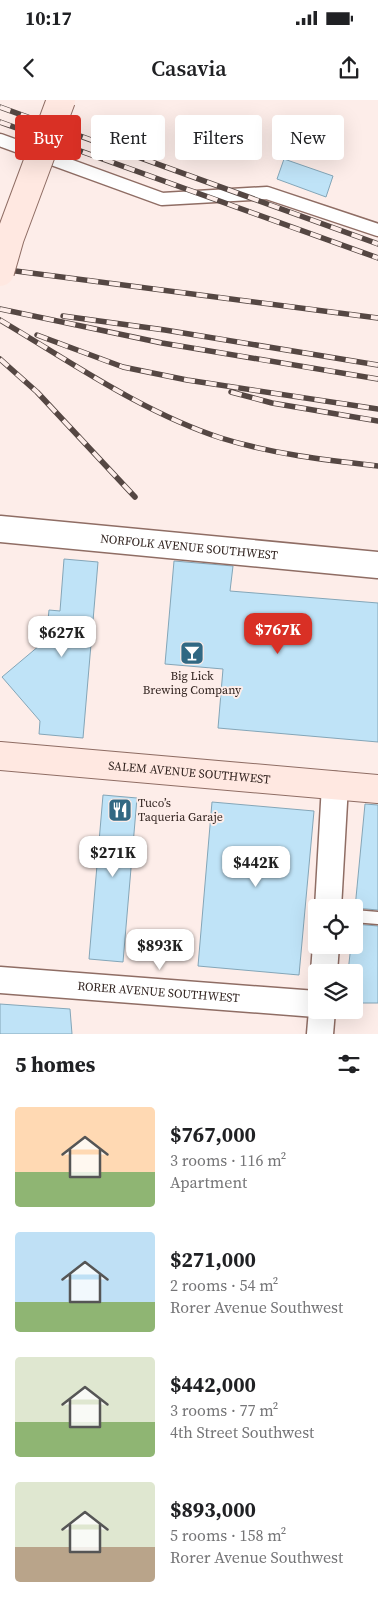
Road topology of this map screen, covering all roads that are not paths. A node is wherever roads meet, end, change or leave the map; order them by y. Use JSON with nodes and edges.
{"nodes":[{"id":1,"x":61,"y":100,"type":"edge"},
{"id":2,"x":0,"y":140,"type":"edge"},
{"id":3,"x":378,"y":230,"type":"edge"},
{"id":4,"x":0,"y":272,"type":"edge"},
{"id":5,"x":0,"y":529,"type":"edge"},
{"id":6,"x":378,"y":564,"type":"edge"},
{"id":7,"x":0,"y":756,"type":"edge"},
{"id":8,"x":335,"y":785,"type":"junction"},
{"id":9,"x":378,"y":789,"type":"edge"},
{"id":10,"x":329,"y":899,"type":"edge"},
{"id":11,"x":363,"y":917,"type":"edge"},
{"id":12,"x":378,"y":918,"type":"edge"},
{"id":13,"x":0,"y":980,"type":"edge"},
{"id":14,"x":308,"y":1003,"type":"edge"},
{"id":15,"x":321,"y":1019,"type":"edge"},
{"id":16,"x":320,"y":1034,"type":"edge"}],
"edges":[{"from":1,"to":4,"type":"street","bridge":true},
{"from":2,"to":3,"type":"lane"},
{"from":5,"to":6,"type":"street","name":"NORFOLK AVENUE SOUTHWEST"},
{"from":7,"to":8,"type":"street","name":"SALEM AVENUE SOUTHWEST"},
{"from":8,"to":9,"type":"street","name":"SALEM AVENUE SOUTHWEST"},
{"from":8,"to":10,"type":"street"},
{"from":11,"to":12,"type":"lane"},
{"from":13,"to":14,"type":"street","name":"RORER AVENUE SOUTHWEST"},
{"from":15,"to":16,"type":"street"}]}
